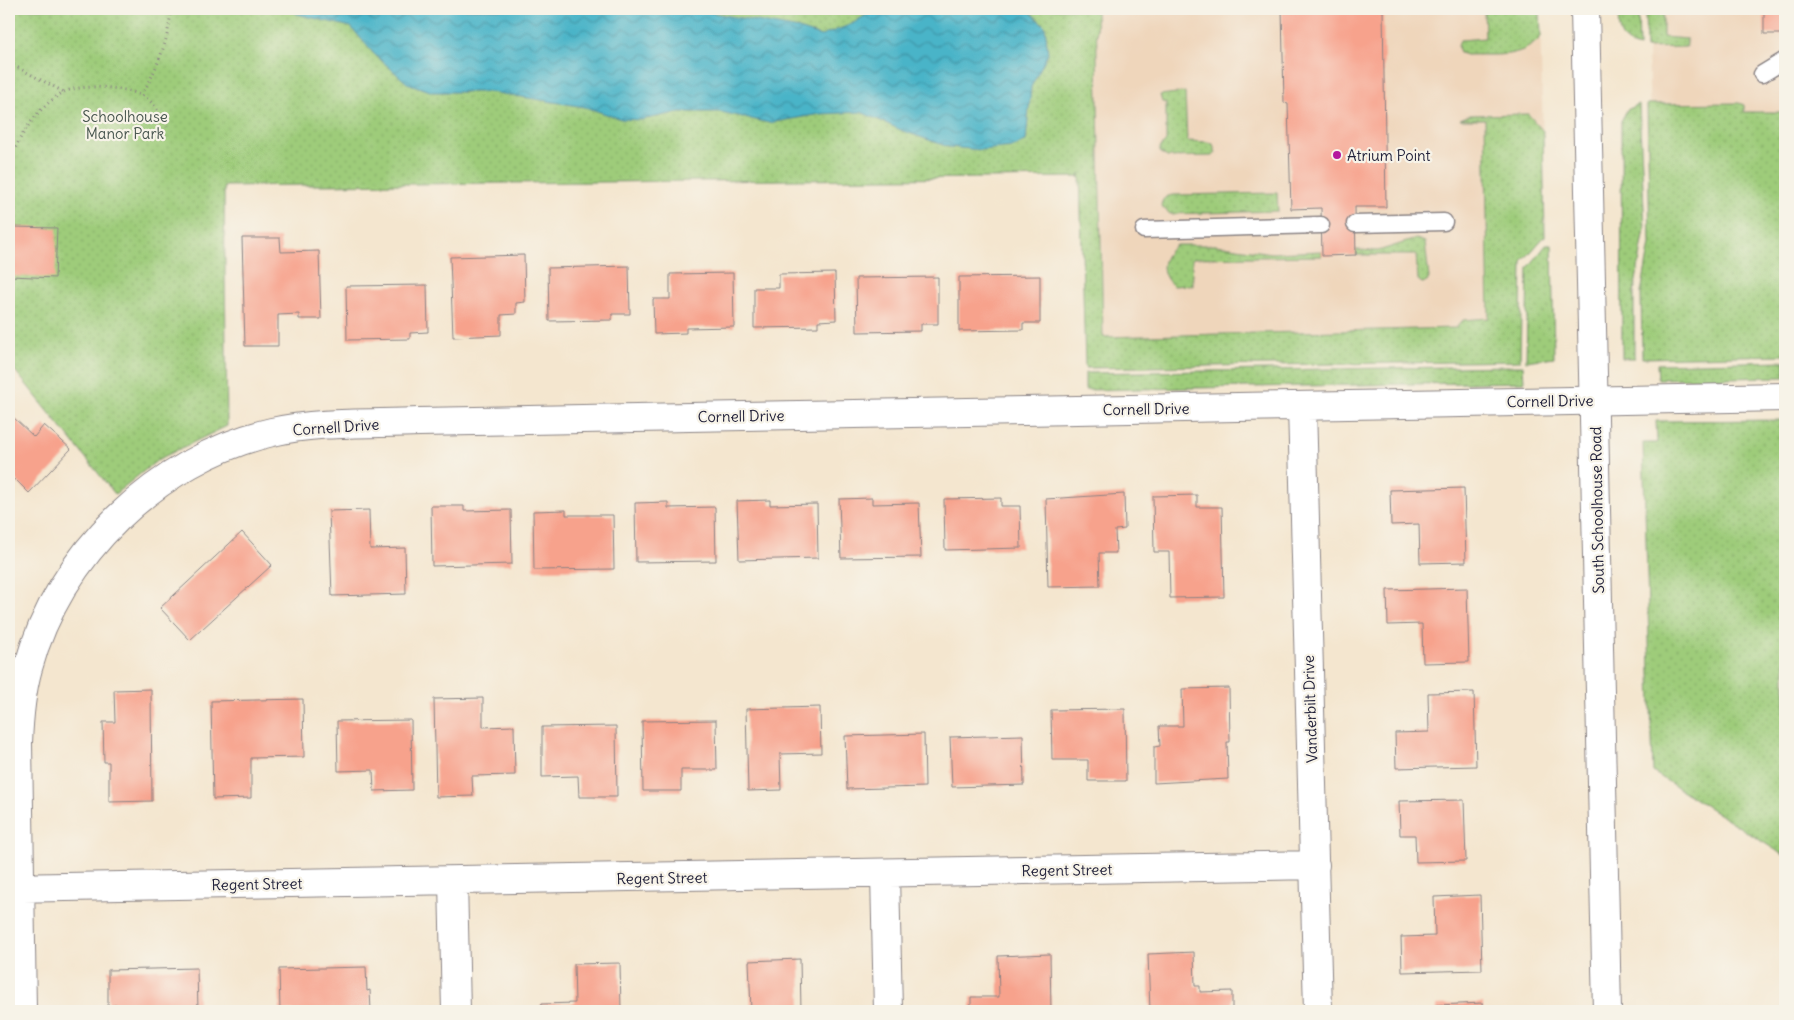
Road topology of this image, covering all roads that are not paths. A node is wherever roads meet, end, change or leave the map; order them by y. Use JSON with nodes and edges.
{"nodes":[{"id":1,"x":1585,"y":9,"type":"edge"},
{"id":2,"x":1785,"y":60,"type":"edge"},
{"id":3,"x":1762,"y":74,"type":"dead end"},
{"id":4,"x":1444,"y":222,"type":"dead end"},
{"id":5,"x":1355,"y":224,"type":"dead end"},
{"id":6,"x":1321,"y":225,"type":"dead end"},
{"id":7,"x":1144,"y":230,"type":"dead end"},
{"id":8,"x":1785,"y":397,"type":"edge"},
{"id":9,"x":1594,"y":400,"type":"junction"},
{"id":10,"x":1302,"y":406,"type":"junction"},
{"id":11,"x":1315,"y":866,"type":"junction"},
{"id":12,"x":885,"y":874,"type":"junction"},
{"id":13,"x":453,"y":881,"type":"junction"},
{"id":14,"x":14,"y":888,"type":"edge"},
{"id":15,"x":22,"y":1011,"type":"edge"},
{"id":16,"x":456,"y":1011,"type":"edge"},
{"id":17,"x":888,"y":1011,"type":"edge"},
{"id":18,"x":1318,"y":1011,"type":"edge"},
{"id":19,"x":1607,"y":1011,"type":"edge"}],
"edges":[{"from":1,"to":9,"type":"street","name":"South Schoolhouse Road"},
{"from":2,"to":3,"type":"lane"},
{"from":4,"to":5,"type":"lane"},
{"from":6,"to":7,"type":"lane"},
{"from":8,"to":9,"type":"street","name":"Cornell Drive"},
{"from":9,"to":10,"type":"street","name":"Cornell Drive"},
{"from":9,"to":19,"type":"street","name":"South Schoolhouse Road"},
{"from":10,"to":11,"type":"street","name":"Vanderbilt Drive"},
{"from":10,"to":14,"type":"street","name":"Cornell Drive"},
{"from":11,"to":12,"type":"street","name":"Regent Street"},
{"from":11,"to":18,"type":"street","name":"Vanderbilt Drive"},
{"from":12,"to":13,"type":"street","name":"Regent Street"},
{"from":12,"to":17,"type":"street"},
{"from":13,"to":14,"type":"street","name":"Regent Street"},
{"from":13,"to":16,"type":"street"},
{"from":14,"to":15,"type":"street","name":"Cornell Drive"}]}
